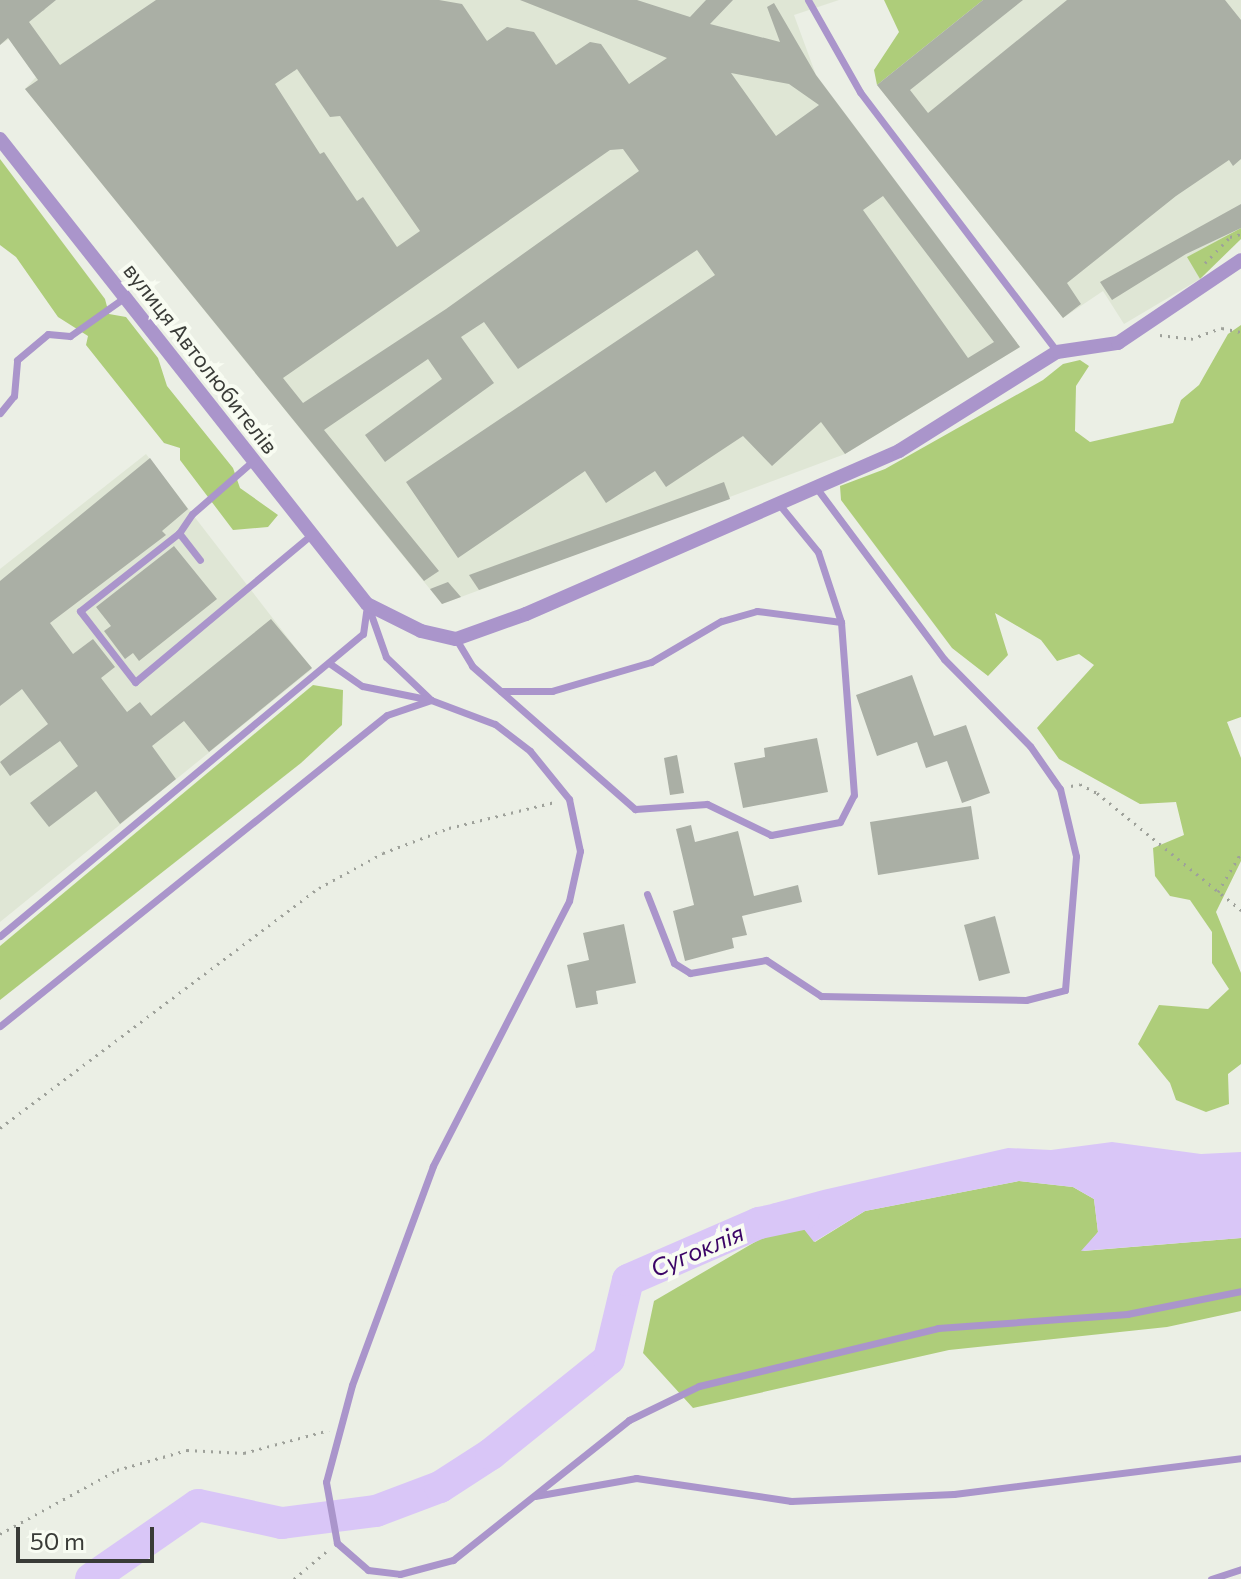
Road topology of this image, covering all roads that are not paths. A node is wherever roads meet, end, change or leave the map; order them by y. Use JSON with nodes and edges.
{"nodes":[{"id":1,"x":808,"y":0,"type":"edge"},
{"id":2,"x":0,"y":139,"type":"edge"},
{"id":3,"x":1241,"y":260,"type":"edge"},
{"id":4,"x":125,"y":297,"type":"junction"},
{"id":5,"x":1057,"y":352,"type":"junction"},
{"id":6,"x":0,"y":413,"type":"edge"},
{"id":7,"x":254,"y":460,"type":"junction"},
{"id":8,"x":813,"y":485,"type":"junction"},
{"id":9,"x":777,"y":501,"type":"junction"},
{"id":10,"x":179,"y":533,"type":"junction"},
{"id":11,"x":312,"y":534,"type":"junction"},
{"id":12,"x":200,"y":560,"type":"dead end"},
{"id":13,"x":367,"y":604,"type":"junction"},
{"id":14,"x":841,"y":622,"type":"junction"},
{"id":15,"x":456,"y":639,"type":"junction"},
{"id":16,"x":329,"y":663,"type":"junction"},
{"id":17,"x":501,"y":691,"type":"junction"},
{"id":18,"x":431,"y":700,"type":"junction"},
{"id":19,"x":647,"y":894,"type":"dead end"},
{"id":20,"x":0,"y":936,"type":"edge"},
{"id":21,"x":0,"y":1026,"type":"edge"},
{"id":22,"x":1241,"y":1291,"type":"edge"},
{"id":23,"x":1241,"y":1458,"type":"edge"},
{"id":24,"x":533,"y":1497,"type":"junction"},
{"id":25,"x":1241,"y":1569,"type":"edge"},
{"id":26,"x":368,"y":1570,"type":"junction"},
{"id":27,"x":376,"y":1579,"type":"edge"},
{"id":28,"x":1211,"y":1579,"type":"edge"}],
"edges":[{"from":1,"to":5,"type":"lane"},
{"from":2,"to":4,"type":"street","name":"вулиця Автолюбителів"},
{"from":3,"to":5,"type":"street"},
{"from":4,"to":6,"type":"lane"},
{"from":4,"to":7,"type":"street","name":"вулиця Автолюбителів"},
{"from":5,"to":8,"type":"street"},
{"from":7,"to":10,"type":"lane"},
{"from":7,"to":11,"type":"street","name":"вулиця Автолюбителів"},
{"from":8,"to":9,"type":"street"},
{"from":8,"to":19,"type":"lane"},
{"from":9,"to":14,"type":"lane"},
{"from":9,"to":15,"type":"street"},
{"from":10,"to":11,"type":"lane"},
{"from":10,"to":12,"type":"lane"},
{"from":11,"to":13,"type":"street","name":"вулиця Автолюбителів"},
{"from":13,"to":15,"type":"street"},
{"from":13,"to":16,"type":"lane"},
{"from":13,"to":18,"type":"lane"},
{"from":14,"to":17,"type":"lane"},
{"from":14,"to":17,"type":"lane"},
{"from":15,"to":17,"type":"lane"},
{"from":16,"to":18,"type":"lane"},
{"from":16,"to":20,"type":"lane"},
{"from":18,"to":21,"type":"lane"},
{"from":18,"to":26,"type":"lane"},
{"from":22,"to":24,"type":"lane"},
{"from":23,"to":24,"type":"lane"},
{"from":24,"to":26,"type":"lane"},
{"from":25,"to":28,"type":"lane"},
{"from":26,"to":27,"type":"lane"}]}
